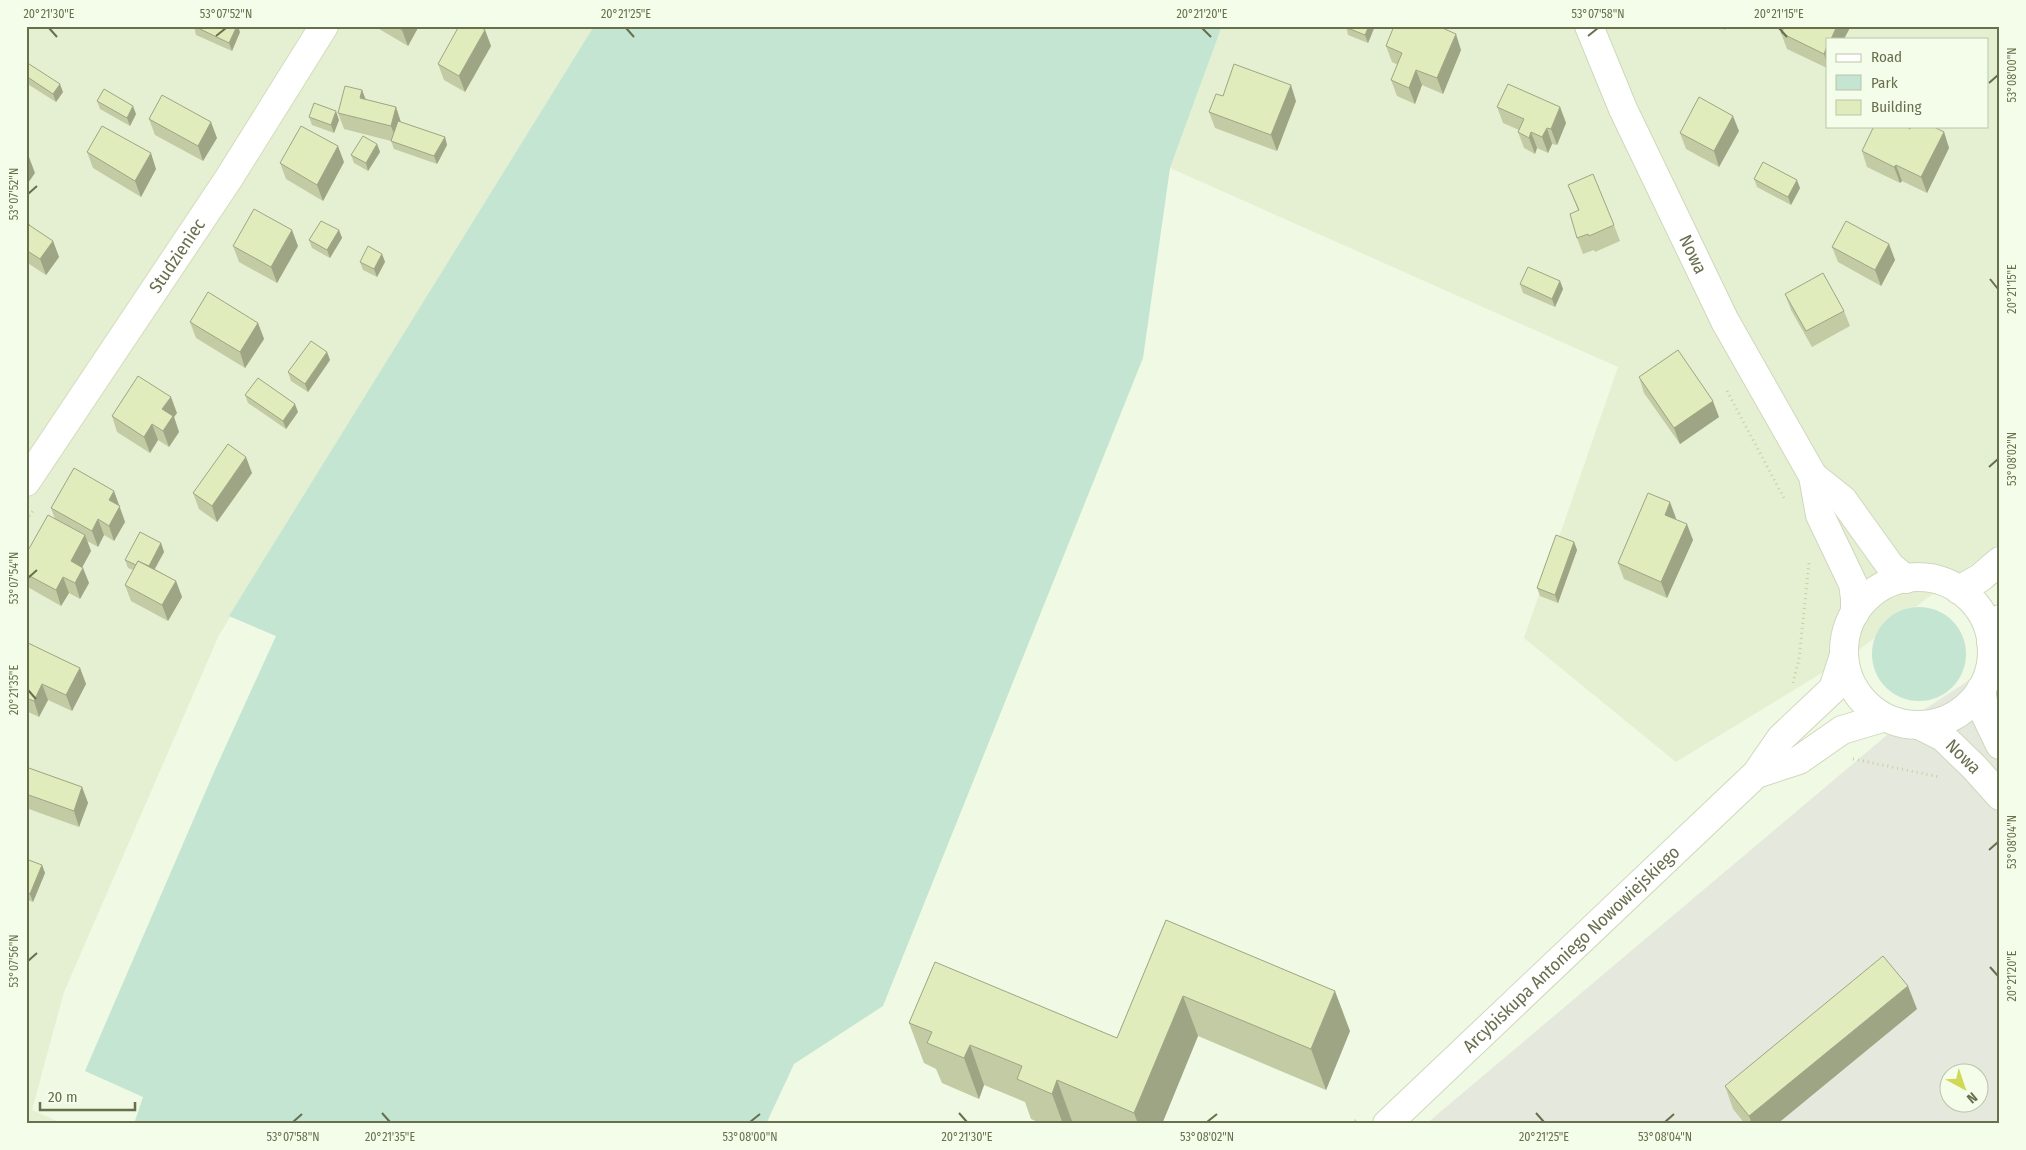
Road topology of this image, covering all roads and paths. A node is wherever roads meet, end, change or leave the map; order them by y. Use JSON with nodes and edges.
{"nodes":[{"id":1,"x":324,"y":26,"type":"edge"},
{"id":2,"x":1589,"y":26,"type":"edge"},
{"id":3,"x":1726,"y":388,"type":"dead end"},
{"id":4,"x":1813,"y":476,"type":"junction"},
{"id":5,"x":26,"y":482,"type":"edge"},
{"id":6,"x":1787,"y":505,"type":"dead end"},
{"id":7,"x":1809,"y":560,"type":"dead end"},
{"id":8,"x":2000,"y":561,"type":"edge"},
{"id":9,"x":1906,"y":579,"type":"junction"},
{"id":10,"x":1958,"y":590,"type":"junction"},
{"id":11,"x":1855,"y":613,"type":"junction"},
{"id":12,"x":1995,"y":630,"type":"edge"},
{"id":13,"x":1844,"y":655,"type":"junction"},
{"id":14,"x":1791,"y":687,"type":"dead end"},
{"id":15,"x":1981,"y":689,"type":"junction"},
{"id":16,"x":1882,"y":718,"type":"junction"},
{"id":17,"x":1919,"y":725,"type":"junction"},
{"id":18,"x":2000,"y":745,"type":"edge"},
{"id":19,"x":1850,"y":758,"type":"dead end"},
{"id":20,"x":1756,"y":774,"type":"junction"},
{"id":21,"x":1949,"y":779,"type":"dead end"},
{"id":22,"x":2000,"y":796,"type":"edge"},
{"id":23,"x":1375,"y":1120,"type":"edge"},
{"id":24,"x":1352,"y":1124,"type":"edge"}],
"edges":[{"from":1,"to":5,"type":"street","name":"Studzieniec"},
{"from":2,"to":4,"type":"street","name":"Nowa"},
{"from":3,"to":6,"type":"path"},
{"from":4,"to":9,"type":"street","name":"Nowa"},
{"from":4,"to":11,"type":"street","name":"Nowa"},
{"from":7,"to":14,"type":"path"},
{"from":8,"to":10,"type":"street"},
{"from":9,"to":10,"type":"street"},
{"from":9,"to":11,"type":"street"},
{"from":10,"to":12,"type":"street"},
{"from":11,"to":13,"type":"street"},
{"from":12,"to":15,"type":"street"},
{"from":13,"to":16,"type":"street"},
{"from":13,"to":20,"type":"street","name":"Arcybiskupa Antoniego Nowowiejskiego"},
{"from":15,"to":17,"type":"street"},
{"from":15,"to":18,"type":"street","name":"Nowa"},
{"from":16,"to":17,"type":"street"},
{"from":16,"to":20,"type":"street","name":"Arcybiskupa Antoniego Nowowiejskiego"},
{"from":17,"to":22,"type":"street","name":"Nowa"},
{"from":19,"to":21,"type":"path"},
{"from":20,"to":23,"type":"street","name":"Arcybiskupa Antoniego Nowowiejskiego"},
{"from":23,"to":24,"type":"path"}]}
